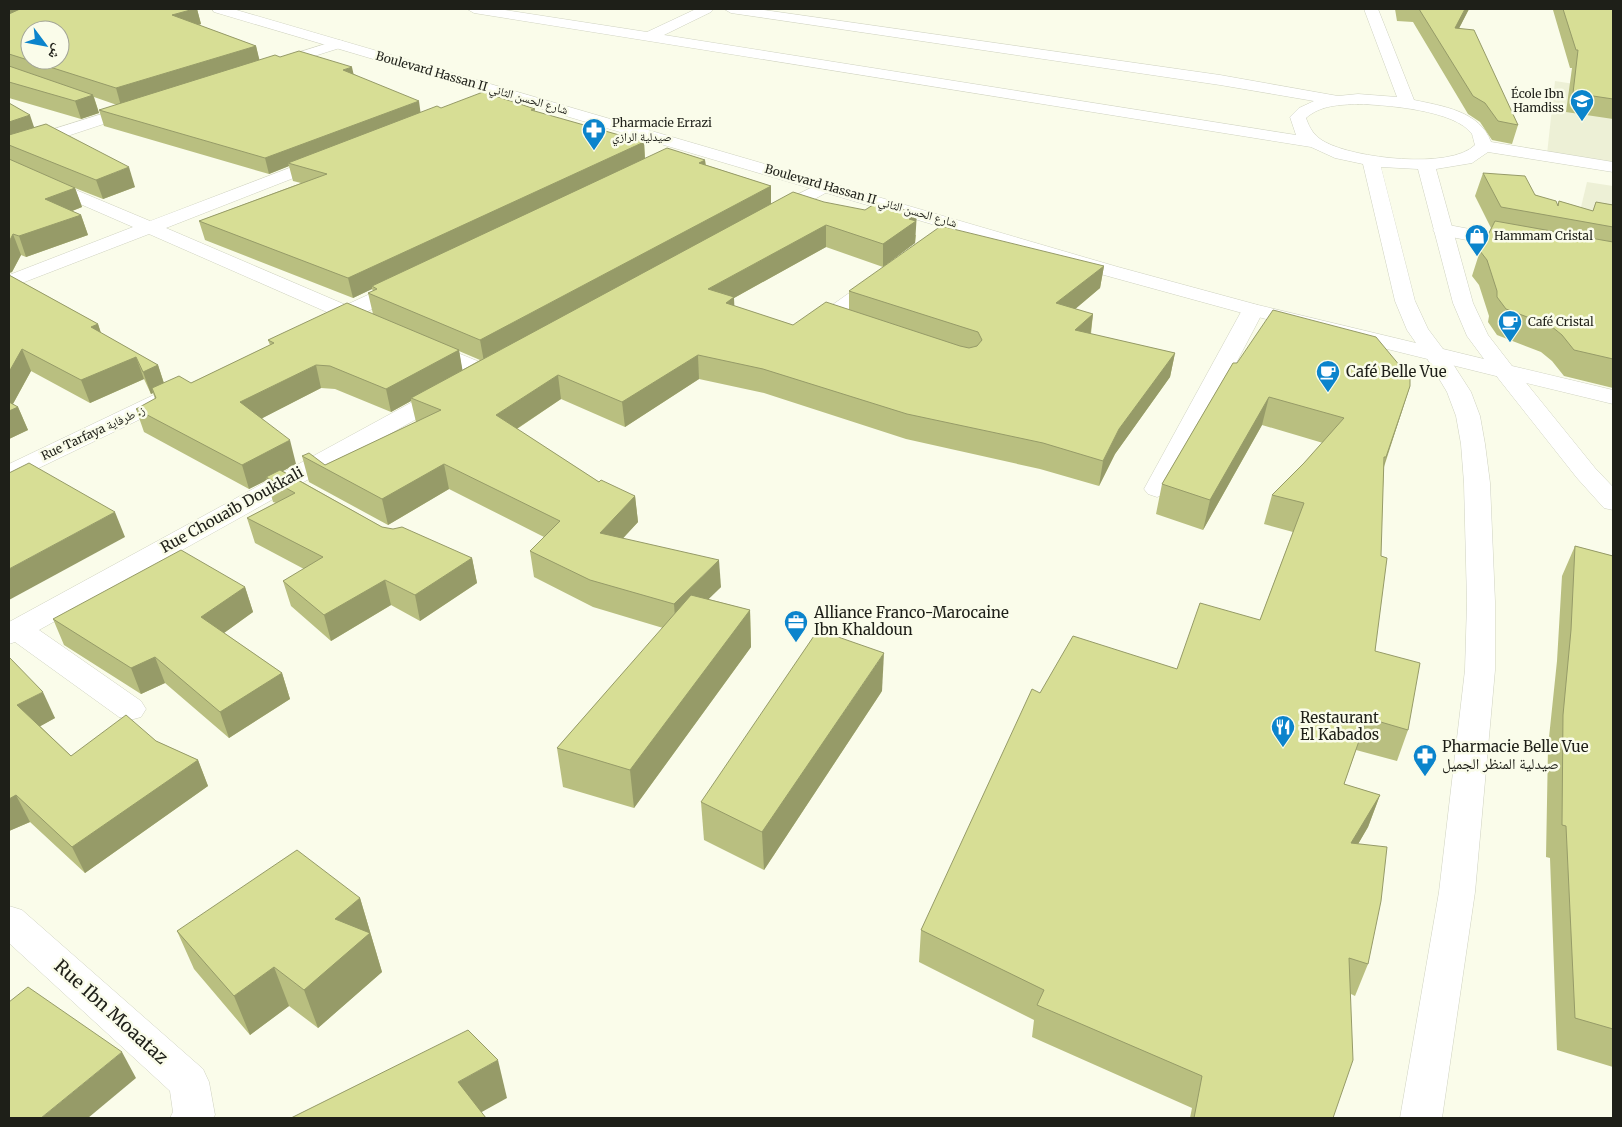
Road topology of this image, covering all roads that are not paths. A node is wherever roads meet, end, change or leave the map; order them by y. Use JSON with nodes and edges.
{"nodes":[{"id":1,"x":219,"y":9,"type":"edge"},
{"id":2,"x":474,"y":9,"type":"edge"},
{"id":3,"x":706,"y":9,"type":"edge"},
{"id":4,"x":731,"y":9,"type":"edge"},
{"id":5,"x":1370,"y":9,"type":"edge"},
{"id":6,"x":647,"y":38,"type":"junction"},
{"id":7,"x":338,"y":44,"type":"junction"},
{"id":8,"x":263,"y":68,"type":"edge"},
{"id":9,"x":503,"y":92,"type":"junction"},
{"id":10,"x":1336,"y":100,"type":"junction"},
{"id":11,"x":475,"y":102,"type":"edge"},
{"id":12,"x":1407,"y":103,"type":"junction"},
{"id":13,"x":92,"y":104,"type":"edge"},
{"id":14,"x":149,"y":104,"type":"edge"},
{"id":15,"x":120,"y":113,"type":"junction"},
{"id":16,"x":1316,"y":143,"type":"junction"},
{"id":17,"x":18,"y":146,"type":"edge"},
{"id":18,"x":1484,"y":146,"type":"junction"},
{"id":19,"x":692,"y":147,"type":"junction"},
{"id":20,"x":345,"y":152,"type":"edge"},
{"id":21,"x":666,"y":160,"type":"edge"},
{"id":22,"x":1371,"y":161,"type":"junction"},
{"id":23,"x":1426,"y":165,"type":"junction"},
{"id":24,"x":9,"y":167,"type":"edge"},
{"id":25,"x":1613,"y":167,"type":"edge"},
{"id":26,"x":825,"y":186,"type":"junction"},
{"id":27,"x":755,"y":224,"type":"edge"},
{"id":28,"x":957,"y":224,"type":"junction"},
{"id":29,"x":151,"y":227,"type":"junction"},
{"id":30,"x":1443,"y":230,"type":"junction"},
{"id":31,"x":933,"y":242,"type":"edge"},
{"id":32,"x":1538,"y":247,"type":"edge"},
{"id":33,"x":892,"y":271,"type":"edge"},
{"id":34,"x":426,"y":275,"type":"edge"},
{"id":35,"x":9,"y":282,"type":"edge"},
{"id":36,"x":1253,"y":310,"type":"junction"},
{"id":37,"x":346,"y":313,"type":"junction"},
{"id":38,"x":372,"y":324,"type":"edge"},
{"id":39,"x":870,"y":331,"type":"edge"},
{"id":40,"x":302,"y":334,"type":"edge"},
{"id":41,"x":407,"y":339,"type":"edge"},
{"id":42,"x":1436,"y":355,"type":"junction"},
{"id":43,"x":1506,"y":372,"type":"junction"},
{"id":44,"x":186,"y":389,"type":"edge"},
{"id":45,"x":1613,"y":397,"type":"edge"},
{"id":46,"x":9,"y":472,"type":"edge"},
{"id":47,"x":285,"y":481,"type":"junction"},
{"id":48,"x":1157,"y":488,"type":"dead end"},
{"id":49,"x":310,"y":494,"type":"edge"},
{"id":50,"x":1613,"y":502,"type":"edge"},
{"id":51,"x":13,"y":631,"type":"edge"},
{"id":52,"x":130,"y":709,"type":"dead end"},
{"id":53,"x":9,"y":920,"type":"edge"},
{"id":54,"x":193,"y":1116,"type":"edge"},
{"id":55,"x":1421,"y":1118,"type":"edge"}],
"edges":[{"from":1,"to":7,"type":"street","name":"Boulevard Hassan II شارع الحسن الثاني"},
{"from":2,"to":6,"type":"street"},
{"from":3,"to":6,"type":"street"},
{"from":4,"to":10,"type":"street"},
{"from":5,"to":12,"type":"street"},
{"from":6,"to":16,"type":"street"},
{"from":7,"to":8,"type":"street"},
{"from":7,"to":9,"type":"street","name":"Boulevard Hassan II شارع الحسن الثاني"},
{"from":9,"to":11,"type":"street"},
{"from":9,"to":19,"type":"street","name":"Boulevard Hassan II شارع الحسن الثاني"},
{"from":10,"to":12,"type":"street"},
{"from":10,"to":16,"type":"street"},
{"from":12,"to":18,"type":"street"},
{"from":13,"to":15,"type":"street"},
{"from":14,"to":15,"type":"street"},
{"from":15,"to":17,"type":"street"},
{"from":16,"to":22,"type":"street"},
{"from":18,"to":23,"type":"street"},
{"from":18,"to":25,"type":"street"},
{"from":19,"to":21,"type":"street"},
{"from":19,"to":26,"type":"street","name":"Boulevard Hassan II شارع الحسن الثاني"},
{"from":20,"to":29,"type":"street"},
{"from":22,"to":23,"type":"street"},
{"from":22,"to":42,"type":"street"},
{"from":23,"to":30,"type":"street"},
{"from":24,"to":29,"type":"street"},
{"from":26,"to":27,"type":"street"},
{"from":26,"to":28,"type":"street","name":"Boulevard Hassan II شارع الحسن الثاني"},
{"from":28,"to":31,"type":"street"},
{"from":28,"to":36,"type":"street","name":"Boulevard Hassan II شارع الحسن الثاني"},
{"from":29,"to":35,"type":"street"},
{"from":29,"to":37,"type":"street"},
{"from":30,"to":32,"type":"street"},
{"from":30,"to":43,"type":"street"},
{"from":33,"to":39,"type":"street"},
{"from":34,"to":37,"type":"street"},
{"from":36,"to":42,"type":"street","name":"Boulevard Hassan II شارع الحسن الثاني"},
{"from":36,"to":48,"type":"street"},
{"from":37,"to":38,"type":"street"},
{"from":37,"to":40,"type":"street"},
{"from":41,"to":47,"type":"street","name":"Rue Chouaib Doukkali"},
{"from":42,"to":43,"type":"street","name":"Boulevard Hassan II شارع الحسن الثاني"},
{"from":42,"to":55,"type":"street"},
{"from":43,"to":45,"type":"street","name":"Boulevard Hassan II شارع الحسن الثاني"},
{"from":43,"to":50,"type":"street"},
{"from":44,"to":46,"type":"street","name":"Rue Tarfaya ز. طرفاية"},
{"from":47,"to":49,"type":"street"},
{"from":47,"to":51,"type":"street","name":"Rue Chouaib Doukkali"},
{"from":51,"to":52,"type":"street"},
{"from":53,"to":54,"type":"street","name":"Rue Ibn Moaataz"}]}
